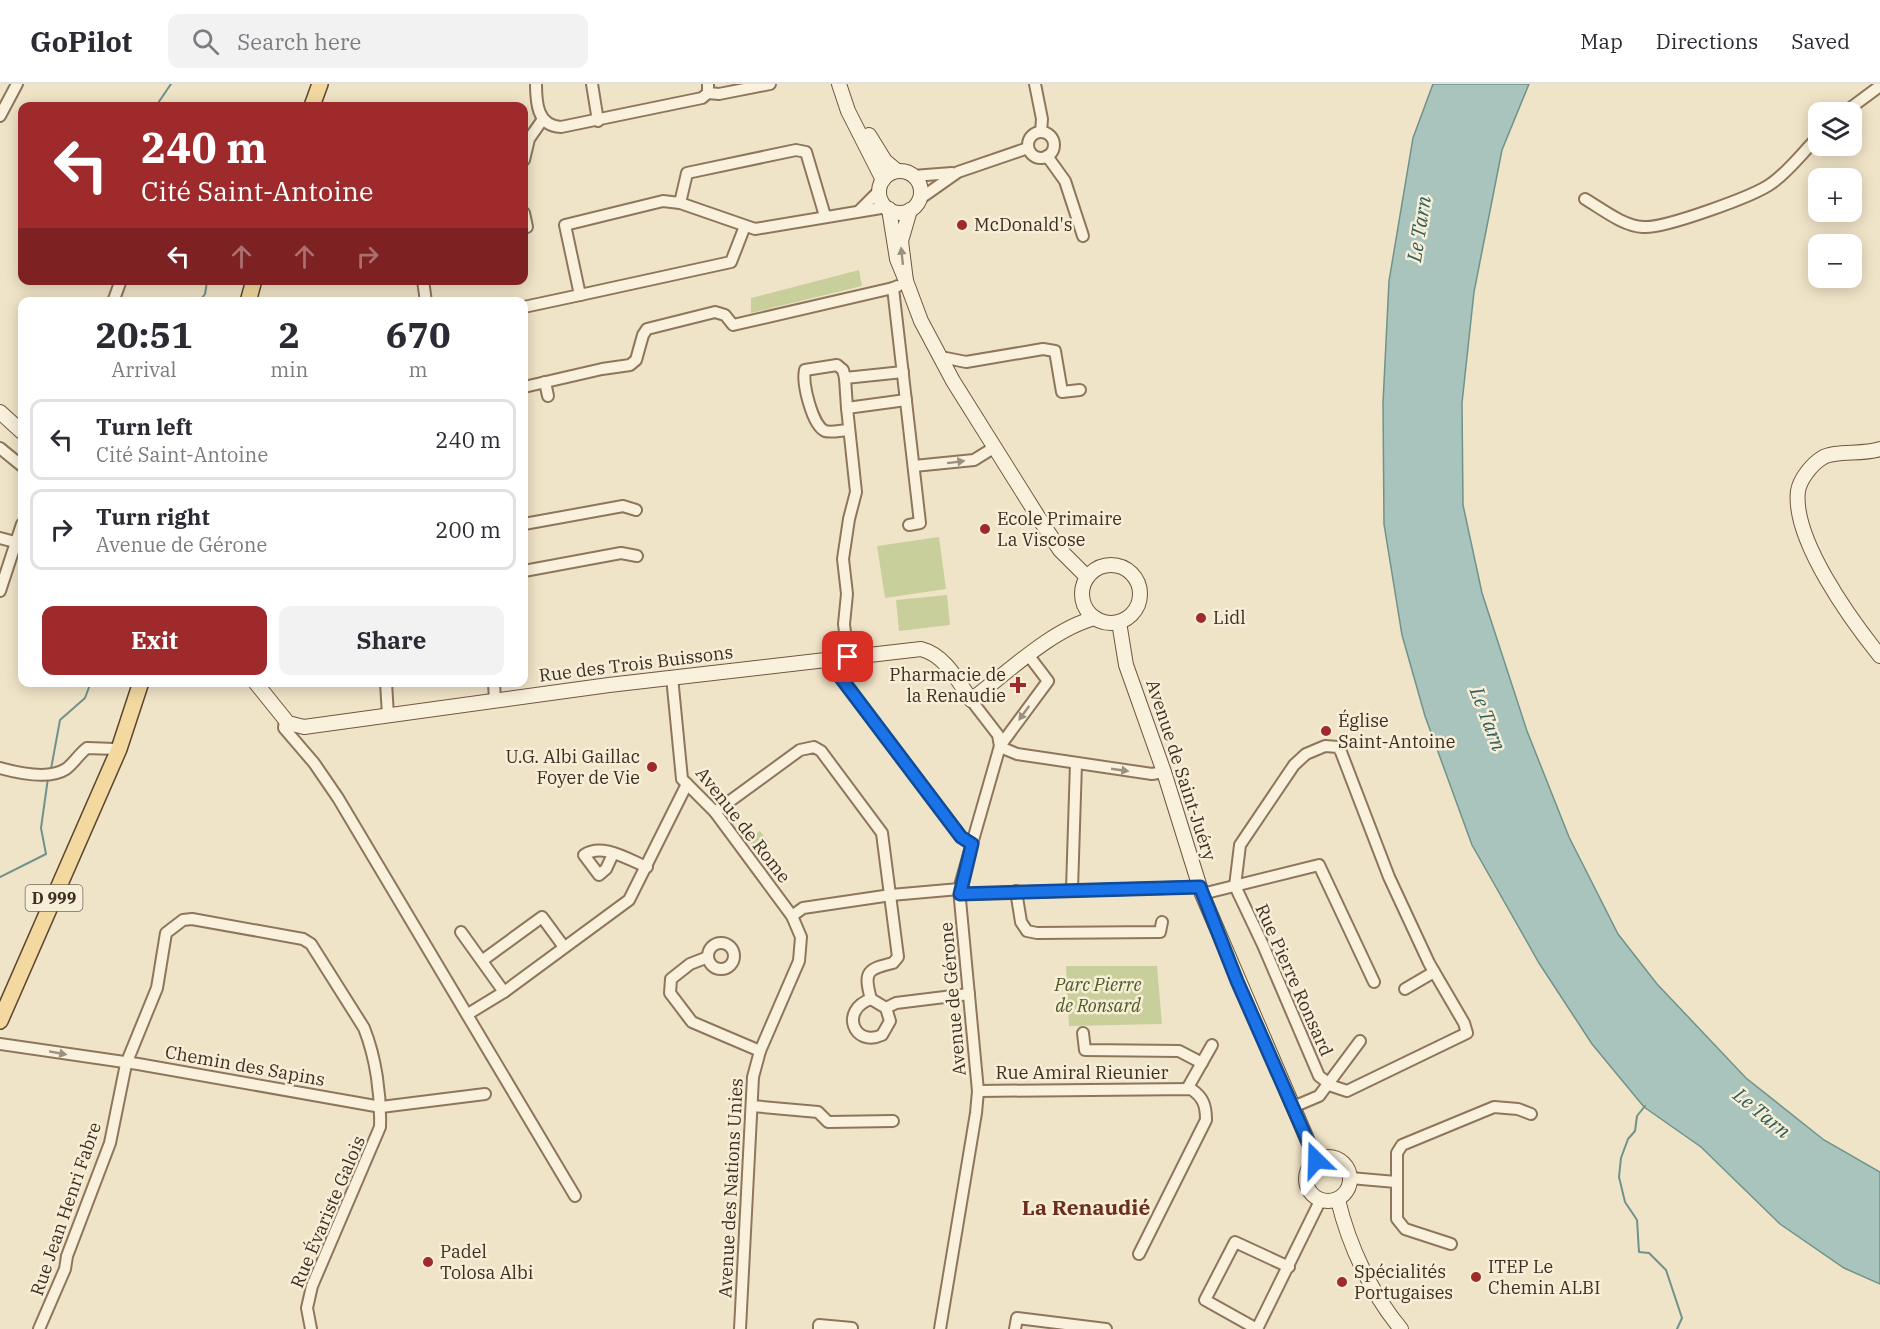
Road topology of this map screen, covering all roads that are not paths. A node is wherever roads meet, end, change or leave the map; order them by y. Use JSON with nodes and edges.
{"nodes":[{"id":1,"x":17,"y":84,"type":"edge"},
{"id":2,"x":321,"y":84,"type":"edge"},
{"id":3,"x":536,"y":84,"type":"edge"},
{"id":4,"x":592,"y":84,"type":"edge"},
{"id":5,"x":770,"y":84,"type":"edge"},
{"id":6,"x":839,"y":84,"type":"edge"},
{"id":7,"x":848,"y":84,"type":"edge"},
{"id":8,"x":1035,"y":84,"type":"edge"},
{"id":9,"x":1880,"y":86,"type":"edge"},
{"id":10,"x":708,"y":89,"type":"edge"},
{"id":11,"x":314,"y":102,"type":"edge"},
{"id":12,"x":1858,"y":102,"type":"edge"},
{"id":13,"x":0,"y":116,"type":"edge"},
{"id":14,"x":543,"y":119,"type":"junction"},
{"id":15,"x":598,"y":121,"type":"junction"},
{"id":16,"x":1041,"y":132,"type":"junction"},
{"id":17,"x":528,"y":143,"type":"edge"},
{"id":18,"x":1808,"y":147,"type":"edge"},
{"id":19,"x":1028,"y":148,"type":"junction"},
{"id":20,"x":1047,"y":156,"type":"junction"},
{"id":21,"x":897,"y":171,"type":"junction"},
{"id":22,"x":958,"y":172,"type":"junction"},
{"id":23,"x":913,"y":176,"type":"junction"},
{"id":24,"x":881,"y":186,"type":"junction"},
{"id":25,"x":921,"y":198,"type":"junction"},
{"id":26,"x":1585,"y":200,"type":"dead end"},
{"id":27,"x":680,"y":203,"type":"junction"},
{"id":28,"x":888,"y":208,"type":"junction"},
{"id":29,"x":860,"y":210,"type":"junction"},
{"id":30,"x":910,"y":210,"type":"junction"},
{"id":31,"x":825,"y":216,"type":"junction"},
{"id":32,"x":745,"y":225,"type":"junction"},
{"id":33,"x":1083,"y":236,"type":"dead end"},
{"id":34,"x":906,"y":281,"type":"junction"},
{"id":35,"x":893,"y":288,"type":"junction"},
{"id":36,"x":580,"y":295,"type":"junction"},
{"id":37,"x":528,"y":306,"type":"edge"},
{"id":38,"x":941,"y":360,"type":"junction"},
{"id":39,"x":966,"y":363,"type":"junction"},
{"id":40,"x":903,"y":372,"type":"junction"},
{"id":41,"x":845,"y":378,"type":"junction"},
{"id":42,"x":953,"y":381,"type":"junction"},
{"id":43,"x":545,"y":382,"type":"junction"},
{"id":44,"x":528,"y":386,"type":"edge"},
{"id":45,"x":1080,"y":390,"type":"dead end"},
{"id":46,"x":548,"y":396,"type":"dead end"},
{"id":47,"x":906,"y":400,"type":"junction"},
{"id":48,"x":847,"y":408,"type":"junction"},
{"id":49,"x":0,"y":412,"type":"edge"},
{"id":50,"x":18,"y":428,"type":"edge"},
{"id":51,"x":849,"y":430,"type":"junction"},
{"id":52,"x":995,"y":447,"type":"junction"},
{"id":53,"x":0,"y":448,"type":"edge"},
{"id":54,"x":1880,"y":449,"type":"edge"},
{"id":55,"x":18,"y":463,"type":"edge"},
{"id":56,"x":914,"y":466,"type":"junction"},
{"id":57,"x":636,"y":510,"type":"dead end"},
{"id":58,"x":528,"y":523,"type":"edge"},
{"id":59,"x":909,"y":525,"type":"dead end"},
{"id":60,"x":18,"y":534,"type":"edge"},
{"id":61,"x":0,"y":538,"type":"edge"},
{"id":62,"x":15,"y":542,"type":"junction"},
{"id":63,"x":637,"y":556,"type":"dead end"},
{"id":64,"x":528,"y":570,"type":"edge"},
{"id":65,"x":1087,"y":577,"type":"junction"},
{"id":66,"x":0,"y":591,"type":"edge"},
{"id":67,"x":1082,"y":593,"type":"junction"},
{"id":68,"x":1095,"y":618,"type":"junction"},
{"id":69,"x":1119,"y":622,"type":"junction"},
{"id":70,"x":1060,"y":634,"type":"junction"},
{"id":71,"x":1029,"y":656,"type":"junction"},
{"id":72,"x":1880,"y":657,"type":"edge"},
{"id":73,"x":843,"y":658,"type":"junction"},
{"id":74,"x":672,"y":677,"type":"junction"},
{"id":75,"x":133,"y":687,"type":"edge"},
{"id":76,"x":139,"y":687,"type":"edge"},
{"id":77,"x":259,"y":687,"type":"edge"},
{"id":78,"x":386,"y":687,"type":"edge"},
{"id":79,"x":494,"y":687,"type":"edge"},
{"id":80,"x":971,"y":700,"type":"junction"},
{"id":81,"x":495,"y":701,"type":"junction"},
{"id":82,"x":388,"y":716,"type":"junction"},
{"id":83,"x":291,"y":723,"type":"junction"},
{"id":84,"x":1000,"y":746,"type":"junction"},
{"id":85,"x":115,"y":749,"type":"junction"},
{"id":86,"x":1076,"y":763,"type":"junction"},
{"id":87,"x":0,"y":768,"type":"edge"},
{"id":88,"x":1164,"y":772,"type":"junction"},
{"id":89,"x":107,"y":776,"type":"junction"},
{"id":90,"x":687,"y":784,"type":"junction"},
{"id":91,"x":715,"y":812,"type":"junction"},
{"id":92,"x":972,"y":844,"type":"junction"},
{"id":93,"x":613,"y":854,"type":"dead end"},
{"id":94,"x":647,"y":867,"type":"junction"},
{"id":95,"x":1235,"y":886,"type":"junction"},
{"id":96,"x":1072,"y":889,"type":"junction"},
{"id":97,"x":960,"y":891,"type":"junction"},
{"id":98,"x":1016,"y":891,"type":"junction"},
{"id":99,"x":1201,"y":891,"type":"junction"},
{"id":100,"x":891,"y":895,"type":"junction"},
{"id":101,"x":792,"y":916,"type":"junction"},
{"id":102,"x":1162,"y":922,"type":"dead end"},
{"id":103,"x":461,"y":932,"type":"dead end"},
{"id":104,"x":564,"y":947,"type":"junction"},
{"id":105,"x":708,"y":957,"type":"dead end"},
{"id":106,"x":483,"y":960,"type":"junction"},
{"id":107,"x":1434,"y":972,"type":"junction"},
{"id":108,"x":1374,"y":982,"type":"dead end"},
{"id":109,"x":1405,"y":989,"type":"dead end"},
{"id":110,"x":504,"y":992,"type":"junction"},
{"id":111,"x":969,"y":994,"type":"junction"},
{"id":112,"x":872,"y":999,"type":"junction"},
{"id":113,"x":886,"y":1008,"type":"junction"},
{"id":114,"x":468,"y":1014,"type":"junction"},
{"id":115,"x":0,"y":1021,"type":"edge"},
{"id":116,"x":1083,"y":1033,"type":"dead end"},
{"id":117,"x":1360,"y":1041,"type":"dead end"},
{"id":118,"x":0,"y":1044,"type":"edge"},
{"id":119,"x":1212,"y":1045,"type":"dead end"},
{"id":120,"x":760,"y":1051,"type":"junction"},
{"id":121,"x":1202,"y":1063,"type":"junction"},
{"id":122,"x":126,"y":1064,"type":"junction"},
{"id":123,"x":1328,"y":1083,"type":"junction"},
{"id":124,"x":1187,"y":1089,"type":"junction"},
{"id":125,"x":978,"y":1091,"type":"junction"},
{"id":126,"x":485,"y":1095,"type":"dead end"},
{"id":127,"x":752,"y":1106,"type":"junction"},
{"id":128,"x":381,"y":1107,"type":"junction"},
{"id":129,"x":1293,"y":1107,"type":"junction"},
{"id":130,"x":1532,"y":1114,"type":"dead end"},
{"id":131,"x":893,"y":1121,"type":"dead end"},
{"id":132,"x":1316,"y":1160,"type":"junction"},
{"id":133,"x":1350,"y":1178,"type":"junction"},
{"id":134,"x":1396,"y":1182,"type":"junction"},
{"id":135,"x":575,"y":1196,"type":"dead end"},
{"id":136,"x":1338,"y":1200,"type":"junction"},
{"id":137,"x":1320,"y":1201,"type":"junction"},
{"id":138,"x":1451,"y":1244,"type":"dead end"},
{"id":139,"x":1139,"y":1254,"type":"dead end"},
{"id":140,"x":1289,"y":1267,"type":"junction"},
{"id":141,"x":852,"y":1328,"type":"edge"},
{"id":142,"x":39,"y":1329,"type":"edge"},
{"id":143,"x":311,"y":1329,"type":"edge"},
{"id":144,"x":740,"y":1329,"type":"edge"},
{"id":145,"x":819,"y":1329,"type":"edge"},
{"id":146,"x":940,"y":1329,"type":"edge"},
{"id":147,"x":1015,"y":1329,"type":"edge"},
{"id":148,"x":1106,"y":1329,"type":"edge"},
{"id":149,"x":1257,"y":1329,"type":"edge"},
{"id":150,"x":1401,"y":1329,"type":"edge"}],
"edges":[{"from":1,"to":13,"type":"street"},
{"from":2,"to":11,"type":"main road"},
{"from":3,"to":14,"type":"street"},
{"from":4,"to":15,"type":"street"},
{"from":5,"to":10,"type":"street"},
{"from":6,"to":24,"type":"main road"},
{"from":7,"to":21,"type":"main road"},
{"from":8,"to":16,"type":"street"},
{"from":9,"to":12,"type":"street"},
{"from":10,"to":15,"type":"street"},
{"from":14,"to":15,"type":"street"},
{"from":14,"to":17,"type":"street"},
{"from":16,"to":19,"type":"street"},
{"from":16,"to":20,"type":"street"},
{"from":18,"to":26,"type":"street"},
{"from":19,"to":20,"type":"street"},
{"from":19,"to":22,"type":"street"},
{"from":20,"to":33,"type":"street"},
{"from":21,"to":23,"type":"main road"},
{"from":21,"to":24,"type":"main road"},
{"from":22,"to":23,"type":"street"},
{"from":22,"to":25,"type":"street"},
{"from":23,"to":25,"type":"main road"},
{"from":24,"to":28,"type":"main road"},
{"from":24,"to":29,"type":"street"},
{"from":25,"to":30,"type":"main road"},
{"from":27,"to":31,"type":"street"},
{"from":27,"to":32,"type":"street"},
{"from":27,"to":36,"type":"street"},
{"from":28,"to":29,"type":"street"},
{"from":28,"to":30,"type":"main road"},
{"from":28,"to":34,"type":"main road"},
{"from":29,"to":31,"type":"street"},
{"from":34,"to":30,"type":"main road","one_way":true},
{"from":31,"to":32,"type":"street"},
{"from":32,"to":36,"type":"street"},
{"from":34,"to":35,"type":"street"},
{"from":34,"to":38,"type":"main road"},
{"from":35,"to":40,"type":"street"},
{"from":35,"to":43,"type":"street"},
{"from":36,"to":37,"type":"street"},
{"from":38,"to":39,"type":"street"},
{"from":38,"to":42,"type":"main road"},
{"from":39,"to":42,"type":"street"},
{"from":39,"to":45,"type":"street"},
{"from":40,"to":41,"type":"street"},
{"from":40,"to":47,"type":"street"},
{"from":41,"to":48,"type":"street"},
{"from":41,"to":51,"type":"street"},
{"from":42,"to":52,"type":"main road"},
{"from":43,"to":44,"type":"street"},
{"from":43,"to":46,"type":"street"},
{"from":47,"to":48,"type":"street"},
{"from":47,"to":56,"type":"street"},
{"from":48,"to":51,"type":"street"},
{"from":49,"to":50,"type":"main road"},
{"from":51,"to":73,"type":"street"},
{"from":56,"to":52,"type":"street","one_way":true},
{"from":52,"to":65,"type":"main road"},
{"from":53,"to":55,"type":"street"},
{"from":54,"to":72,"type":"main road"},
{"from":56,"to":59,"type":"street"},
{"from":57,"to":58,"type":"street"},
{"from":60,"to":62,"type":"street"},
{"from":61,"to":62,"type":"street"},
{"from":62,"to":66,"type":"street"},
{"from":63,"to":64,"type":"street"},
{"from":65,"to":67,"type":"main road"},
{"from":65,"to":69,"type":"main road"},
{"from":67,"to":68,"type":"main road"},
{"from":67,"to":70,"type":"main road"},
{"from":68,"to":69,"type":"main road"},
{"from":68,"to":70,"type":"main road"},
{"from":69,"to":88,"type":"main road","name":"Avenue de Saint-Juéry"},
{"from":70,"to":71,"type":"main road"},
{"from":71,"to":80,"type":"main road"},
{"from":71,"to":84,"type":"street","name":"Avenue de Gérone","one_way":true},
{"from":73,"to":74,"type":"main road","name":"Rue des Trois Buissons"},
{"from":73,"to":80,"type":"main road","name":"Rue des Trois Buissons"},
{"from":73,"to":92,"type":"street"},
{"from":74,"to":81,"type":"main road","name":"Rue des Trois Buissons"},
{"from":74,"to":90,"type":"street","name":"Avenue de Rome"},
{"from":75,"to":85,"type":"main road","number":"D 999"},
{"from":76,"to":89,"type":"main road","number":"D 999"},
{"from":77,"to":83,"type":"main road"},
{"from":78,"to":82,"type":"street"},
{"from":79,"to":81,"type":"street"},
{"from":80,"to":84,"type":"street"},
{"from":81,"to":82,"type":"main road","name":"Rue des Trois Buissons"},
{"from":82,"to":83,"type":"main road","name":"Rue des Trois Buissons"},
{"from":83,"to":114,"type":"street"},
{"from":84,"to":86,"type":"street"},
{"from":84,"to":92,"type":"street","name":"Avenue de Gérone"},
{"from":85,"to":87,"type":"street"},
{"from":85,"to":89,"type":"main road","number":"D 999"},
{"from":86,"to":88,"type":"street","one_way":true},
{"from":86,"to":96,"type":"street"},
{"from":88,"to":99,"type":"main road","name":"Avenue de Saint-Juéry"},
{"from":89,"to":115,"type":"main road","number":"D 999"},
{"from":90,"to":91,"type":"street","name":"Avenue de Rome"},
{"from":90,"to":94,"type":"street"},
{"from":91,"to":100,"type":"street"},
{"from":91,"to":101,"type":"street","name":"Avenue de Rome"},
{"from":92,"to":97,"type":"street","name":"Avenue de Gérone"},
{"from":93,"to":94,"type":"street"},
{"from":94,"to":104,"type":"street"},
{"from":95,"to":99,"type":"street"},
{"from":95,"to":107,"type":"street"},
{"from":95,"to":108,"type":"street"},
{"from":95,"to":123,"type":"street","name":"Rue Pierre Ronsard"},
{"from":96,"to":98,"type":"street"},
{"from":96,"to":99,"type":"street"},
{"from":97,"to":98,"type":"street"},
{"from":97,"to":100,"type":"street"},
{"from":97,"to":111,"type":"street","name":"Avenue de Gérone"},
{"from":98,"to":102,"type":"street"},
{"from":99,"to":129,"type":"main road","name":"Avenue de Saint-Juéry"},
{"from":100,"to":101,"type":"street"},
{"from":100,"to":112,"type":"street"},
{"from":101,"to":120,"type":"street","name":"Avenue des Nations Unies"},
{"from":103,"to":106,"type":"street"},
{"from":104,"to":106,"type":"street"},
{"from":104,"to":110,"type":"street"},
{"from":105,"to":120,"type":"street"},
{"from":106,"to":110,"type":"street"},
{"from":107,"to":109,"type":"street"},
{"from":107,"to":123,"type":"street"},
{"from":110,"to":114,"type":"street"},
{"from":111,"to":113,"type":"street"},
{"from":111,"to":125,"type":"street","name":"Avenue de Gérone"},
{"from":112,"to":113,"type":"street"},
{"from":112,"to":113,"type":"street"},
{"from":114,"to":135,"type":"street"},
{"from":116,"to":121,"type":"street","name":"Rue Amiral Rieunier"},
{"from":117,"to":123,"type":"street"},
{"from":118,"to":122,"type":"street","name":"Chemin des Sapins","one_way":true},
{"from":119,"to":121,"type":"street","name":"Rue Amiral Rieunier"},
{"from":120,"to":127,"type":"street","name":"Avenue des Nations Unies"},
{"from":121,"to":124,"type":"street","name":"Rue Amiral Rieunier"},
{"from":122,"to":128,"type":"street","name":"Chemin des Sapins"},
{"from":122,"to":128,"type":"street","name":"Rue Jean Henri Fabre"},
{"from":122,"to":142,"type":"street","name":"Rue Jean Henri Fabre"},
{"from":123,"to":129,"type":"street"},
{"from":124,"to":125,"type":"street","name":"Rue Amiral Rieunier"},
{"from":124,"to":139,"type":"street","name":"Rue Amiral Rieunier"},
{"from":125,"to":146,"type":"street","name":"Avenue de Gérone"},
{"from":126,"to":128,"type":"street","name":"Chemin des Sapins"},
{"from":127,"to":131,"type":"street"},
{"from":127,"to":144,"type":"street","name":"Avenue des Nations Unies"},
{"from":128,"to":143,"type":"street","name":"Rue Évariste Galois"},
{"from":129,"to":132,"type":"main road","name":"Avenue de Saint-Juéry"},
{"from":130,"to":134,"type":"street"},
{"from":132,"to":133,"type":"main road"},
{"from":132,"to":137,"type":"main road"},
{"from":133,"to":134,"type":"street"},
{"from":133,"to":136,"type":"main road"},
{"from":134,"to":138,"type":"street"},
{"from":136,"to":137,"type":"main road"},
{"from":136,"to":150,"type":"main road"},
{"from":137,"to":140,"type":"street"},
{"from":140,"to":149,"type":"street"},
{"from":140,"to":149,"type":"street"},
{"from":141,"to":145,"type":"street"},
{"from":147,"to":148,"type":"street"}]}
